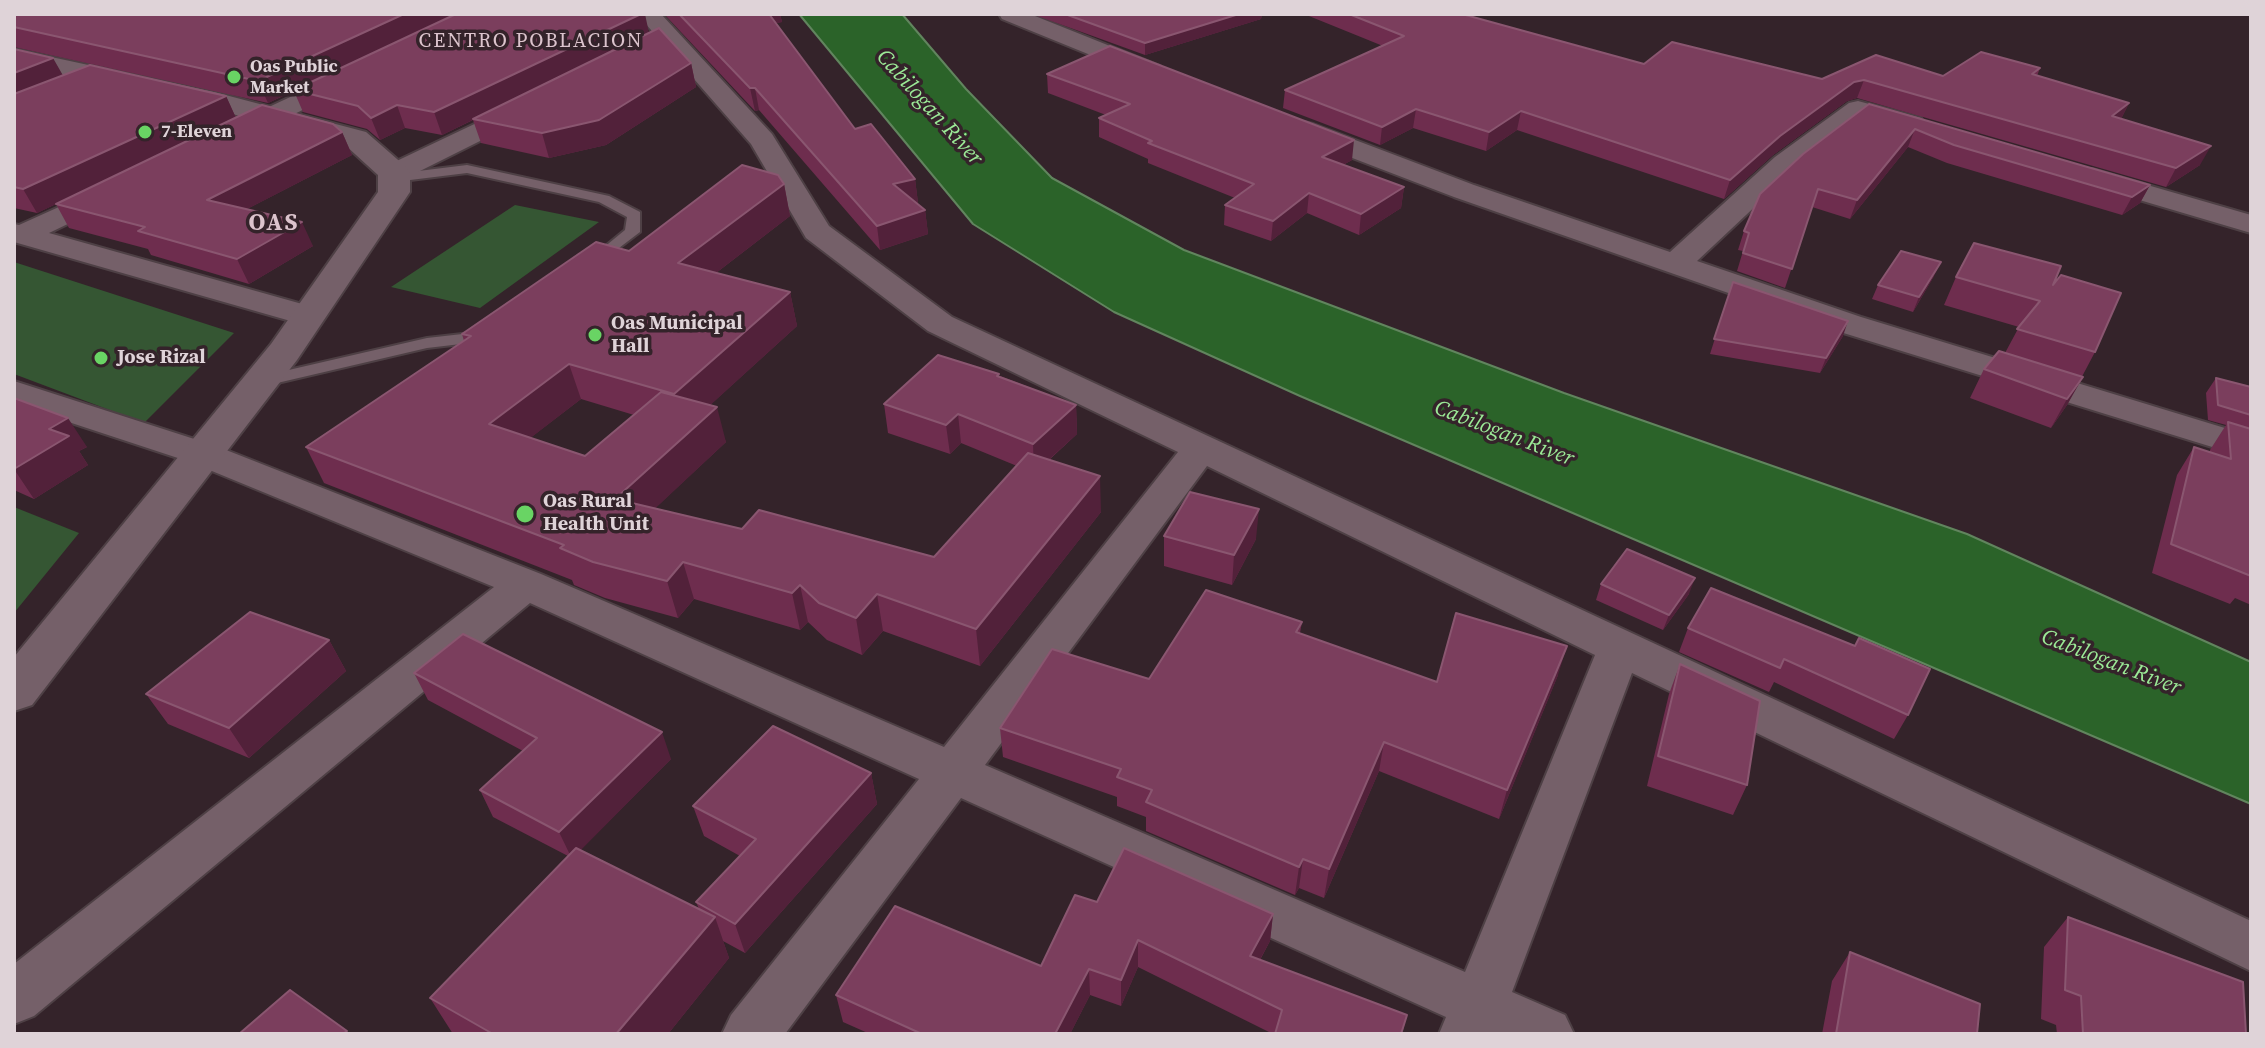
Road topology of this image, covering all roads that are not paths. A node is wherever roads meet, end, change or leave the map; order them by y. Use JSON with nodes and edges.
{"nodes":[{"id":1,"x":1010,"y":14,"type":"edge"},
{"id":2,"x":653,"y":33,"type":"edge"},
{"id":3,"x":14,"y":57,"type":"edge"},
{"id":4,"x":369,"y":68,"type":"edge"},
{"id":5,"x":100,"y":76,"type":"junction"},
{"id":6,"x":1178,"y":81,"type":"edge"},
{"id":7,"x":57,"y":94,"type":"edge"},
{"id":8,"x":545,"y":98,"type":"edge"},
{"id":9,"x":272,"y":115,"type":"junction"},
{"id":10,"x":1278,"y":119,"type":"edge"},
{"id":11,"x":1935,"y":131,"type":"edge"},
{"id":12,"x":216,"y":142,"type":"edge"},
{"id":13,"x":2071,"y":171,"type":"edge"},
{"id":14,"x":394,"y":176,"type":"junction"},
{"id":15,"x":133,"y":182,"type":"edge"},
{"id":16,"x":2251,"y":224,"type":"edge"},
{"id":17,"x":18,"y":234,"type":"edge"},
{"id":18,"x":1675,"y":264,"type":"junction"},
{"id":19,"x":577,"y":275,"type":"edge"},
{"id":20,"x":308,"y":316,"type":"junction"},
{"id":21,"x":498,"y":331,"type":"edge"},
{"id":22,"x":260,"y":382,"type":"junction"},
{"id":23,"x":14,"y":392,"type":"edge"},
{"id":24,"x":2251,"y":448,"type":"edge"},
{"id":25,"x":1200,"y":450,"type":"junction"},
{"id":26,"x":203,"y":454,"type":"junction"},
{"id":27,"x":526,"y":584,"type":"junction"},
{"id":28,"x":1619,"y":649,"type":"junction"},
{"id":29,"x":14,"y":692,"type":"edge"},
{"id":30,"x":953,"y":772,"type":"junction"},
{"id":31,"x":2251,"y":947,"type":"edge"},
{"id":32,"x":14,"y":998,"type":"edge"},
{"id":33,"x":1473,"y":1019,"type":"edge"},
{"id":34,"x":751,"y":1034,"type":"edge"},
{"id":35,"x":1545,"y":1034,"type":"edge"}],
"edges":[{"from":1,"to":6,"type":"street"},
{"from":2,"to":25,"type":"street"},
{"from":3,"to":5,"type":"main road"},
{"from":4,"to":9,"type":"street"},
{"from":5,"to":7,"type":"street"},
{"from":5,"to":9,"type":"main road"},
{"from":8,"to":14,"type":"street"},
{"from":9,"to":12,"type":"street"},
{"from":9,"to":14,"type":"main road"},
{"from":10,"to":18,"type":"street"},
{"from":11,"to":18,"type":"street"},
{"from":13,"to":16,"type":"street"},
{"from":14,"to":19,"type":"lane"},
{"from":14,"to":20,"type":"main road"},
{"from":15,"to":17,"type":"street"},
{"from":17,"to":20,"type":"street"},
{"from":18,"to":24,"type":"street"},
{"from":20,"to":22,"type":"main road"},
{"from":21,"to":22,"type":"lane"},
{"from":22,"to":26,"type":"main road"},
{"from":23,"to":26,"type":"street"},
{"from":25,"to":28,"type":"street"},
{"from":25,"to":30,"type":"street"},
{"from":26,"to":27,"type":"street"},
{"from":26,"to":29,"type":"main road"},
{"from":27,"to":30,"type":"street"},
{"from":27,"to":32,"type":"street"},
{"from":28,"to":31,"type":"street"},
{"from":28,"to":33,"type":"street"},
{"from":30,"to":33,"type":"street"},
{"from":30,"to":34,"type":"street"},
{"from":33,"to":35,"type":"street"}]}
